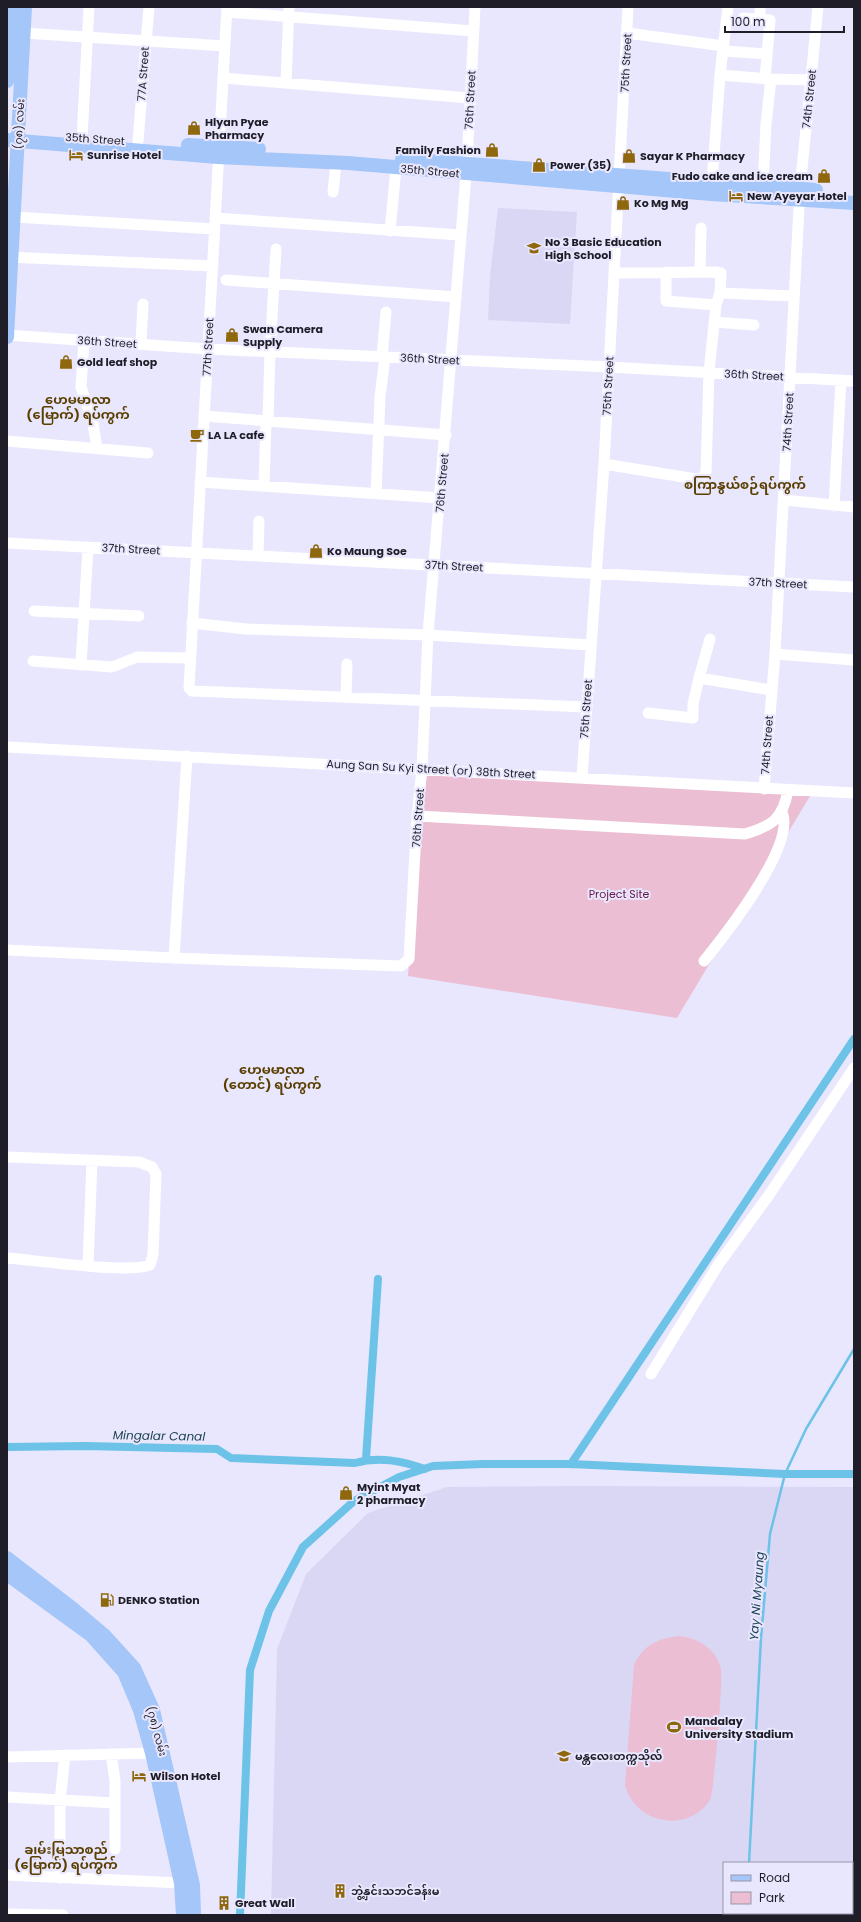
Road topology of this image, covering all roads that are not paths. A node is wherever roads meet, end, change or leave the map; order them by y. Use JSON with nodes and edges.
{"nodes":[{"id":1,"x":11,"y":7,"type":"edge"},
{"id":2,"x":25,"y":7,"type":"edge"},
{"id":3,"x":89,"y":7,"type":"edge"},
{"id":4,"x":149,"y":7,"type":"edge"},
{"id":5,"x":475,"y":7,"type":"edge"},
{"id":6,"x":628,"y":7,"type":"edge"},
{"id":7,"x":728,"y":7,"type":"edge"},
{"id":8,"x":760,"y":7,"type":"edge"},
{"id":9,"x":818,"y":7,"type":"edge"},
{"id":10,"x":227,"y":10,"type":"edge"},
{"id":11,"x":289,"y":12,"type":"edge"},
{"id":12,"x":743,"y":18,"type":"dead end"},
{"id":13,"x":760,"y":19,"type":"junction"},
{"id":14,"x":473,"y":31,"type":"junction"},
{"id":15,"x":24,"y":33,"type":"junction"},
{"id":16,"x":627,"y":33,"type":"junction"},
{"id":17,"x":88,"y":37,"type":"junction"},
{"id":18,"x":146,"y":41,"type":"junction"},
{"id":19,"x":225,"y":46,"type":"junction"},
{"id":20,"x":723,"y":48,"type":"junction"},
{"id":21,"x":766,"y":54,"type":"junction"},
{"id":22,"x":720,"y":75,"type":"junction"},
{"id":23,"x":223,"y":78,"type":"junction"},
{"id":24,"x":768,"y":79,"type":"junction"},
{"id":25,"x":811,"y":80,"type":"junction"},
{"id":26,"x":7,"y":81,"type":"edge"},
{"id":27,"x":286,"y":83,"type":"junction"},
{"id":28,"x":470,"y":98,"type":"junction"},
{"id":29,"x":13,"y":137,"type":"edge"},
{"id":30,"x":82,"y":138,"type":"junction"},
{"id":31,"x":138,"y":141,"type":"junction"},
{"id":32,"x":219,"y":152,"type":"junction"},
{"id":33,"x":336,"y":163,"type":"junction"},
{"id":34,"x":396,"y":168,"type":"junction"},
{"id":35,"x":466,"y":169,"type":"junction"},
{"id":36,"x":619,"y":181,"type":"junction"},
{"id":37,"x":712,"y":182,"type":"junction"},
{"id":38,"x":763,"y":186,"type":"junction"},
{"id":39,"x":689,"y":187,"type":"junction"},
{"id":40,"x":333,"y":192,"type":"dead end"},
{"id":41,"x":854,"y":193,"type":"edge"},
{"id":42,"x":800,"y":194,"type":"junction"},
{"id":43,"x":854,"y":202,"type":"edge"},
{"id":44,"x":14,"y":217,"type":"junction"},
{"id":45,"x":215,"y":223,"type":"junction"},
{"id":46,"x":701,"y":228,"type":"dead end"},
{"id":47,"x":390,"y":230,"type":"junction"},
{"id":48,"x":460,"y":235,"type":"junction"},
{"id":49,"x":276,"y":249,"type":"dead end"},
{"id":50,"x":9,"y":258,"type":"edge"},
{"id":51,"x":213,"y":266,"type":"junction"},
{"id":52,"x":666,"y":272,"type":"junction"},
{"id":53,"x":700,"y":272,"type":"junction"},
{"id":54,"x":614,"y":273,"type":"junction"},
{"id":55,"x":226,"y":280,"type":"dead end"},
{"id":56,"x":273,"y":284,"type":"junction"},
{"id":57,"x":720,"y":293,"type":"junction"},
{"id":58,"x":794,"y":296,"type":"junction"},
{"id":59,"x":456,"y":297,"type":"junction"},
{"id":60,"x":143,"y":304,"type":"dead end"},
{"id":61,"x":716,"y":305,"type":"junction"},
{"id":62,"x":386,"y":312,"type":"dead end"},
{"id":63,"x":714,"y":322,"type":"junction"},
{"id":64,"x":754,"y":325,"type":"dead end"},
{"id":65,"x":7,"y":336,"type":"edge"},
{"id":66,"x":84,"y":340,"type":"junction"},
{"id":67,"x":141,"y":344,"type":"junction"},
{"id":68,"x":208,"y":349,"type":"junction"},
{"id":69,"x":270,"y":352,"type":"junction"},
{"id":70,"x":384,"y":357,"type":"junction"},
{"id":71,"x":452,"y":360,"type":"junction"},
{"id":72,"x":609,"y":367,"type":"junction"},
{"id":73,"x":710,"y":372,"type":"junction"},
{"id":74,"x":790,"y":377,"type":"junction"},
{"id":75,"x":841,"y":380,"type":"junction"},
{"id":76,"x":854,"y":381,"type":"edge"},
{"id":77,"x":204,"y":416,"type":"junction"},
{"id":78,"x":267,"y":421,"type":"junction"},
{"id":79,"x":380,"y":430,"type":"junction"},
{"id":80,"x":446,"y":435,"type":"junction"},
{"id":81,"x":7,"y":441,"type":"edge"},
{"id":82,"x":97,"y":448,"type":"junction"},
{"id":83,"x":148,"y":453,"type":"dead end"},
{"id":84,"x":604,"y":464,"type":"junction"},
{"id":85,"x":200,"y":482,"type":"junction"},
{"id":86,"x":264,"y":486,"type":"junction"},
{"id":87,"x":376,"y":494,"type":"junction"},
{"id":88,"x":441,"y":498,"type":"junction"},
{"id":89,"x":784,"y":500,"type":"junction"},
{"id":90,"x":834,"y":506,"type":"junction"},
{"id":91,"x":854,"y":507,"type":"edge"},
{"id":92,"x":259,"y":521,"type":"dead end"},
{"id":93,"x":7,"y":543,"type":"edge"},
{"id":94,"x":88,"y":547,"type":"junction"},
{"id":95,"x":196,"y":552,"type":"junction"},
{"id":96,"x":258,"y":555,"type":"junction"},
{"id":97,"x":433,"y":564,"type":"junction"},
{"id":98,"x":596,"y":574,"type":"junction"},
{"id":99,"x":779,"y":583,"type":"junction"},
{"id":100,"x":854,"y":587,"type":"edge"},
{"id":101,"x":34,"y":611,"type":"dead end"},
{"id":102,"x":84,"y":614,"type":"junction"},
{"id":103,"x":139,"y":616,"type":"dead end"},
{"id":104,"x":192,"y":623,"type":"junction"},
{"id":105,"x":428,"y":635,"type":"junction"},
{"id":106,"x":710,"y":639,"type":"dead end"},
{"id":107,"x":591,"y":645,"type":"junction"},
{"id":108,"x":775,"y":654,"type":"junction"},
{"id":109,"x":189,"y":658,"type":"junction"},
{"id":110,"x":854,"y":660,"type":"edge"},
{"id":111,"x":33,"y":661,"type":"dead end"},
{"id":112,"x":347,"y":664,"type":"dead end"},
{"id":113,"x":81,"y":665,"type":"junction"},
{"id":114,"x":699,"y":678,"type":"junction"},
{"id":115,"x":771,"y":690,"type":"junction"},
{"id":116,"x":346,"y":696,"type":"junction"},
{"id":117,"x":426,"y":700,"type":"junction"},
{"id":118,"x":586,"y":707,"type":"junction"},
{"id":119,"x":648,"y":713,"type":"dead end"},
{"id":120,"x":7,"y":747,"type":"edge"},
{"id":121,"x":187,"y":756,"type":"junction"},
{"id":122,"x":422,"y":769,"type":"junction"},
{"id":123,"x":582,"y":777,"type":"junction"},
{"id":124,"x":764,"y":789,"type":"junction"},
{"id":125,"x":788,"y":790,"type":"junction"},
{"id":126,"x":854,"y":792,"type":"edge"},
{"id":127,"x":782,"y":812,"type":"junction"},
{"id":128,"x":417,"y":816,"type":"junction"},
{"id":129,"x":7,"y":950,"type":"edge"},
{"id":130,"x":174,"y":958,"type":"junction"},
{"id":131,"x":704,"y":961,"type":"dead end"},
{"id":132,"x":854,"y":1068,"type":"edge"},
{"id":133,"x":7,"y":1157,"type":"edge"},
{"id":134,"x":92,"y":1161,"type":"junction"},
{"id":135,"x":7,"y":1258,"type":"edge"},
{"id":136,"x":88,"y":1265,"type":"junction"},
{"id":137,"x":651,"y":1374,"type":"dead end"},
{"id":138,"x":7,"y":1558,"type":"edge"},
{"id":139,"x":7,"y":1574,"type":"edge"},
{"id":140,"x":152,"y":1752,"type":"junction"},
{"id":141,"x":111,"y":1754,"type":"junction"},
{"id":142,"x":65,"y":1755,"type":"junction"},
{"id":143,"x":7,"y":1757,"type":"edge"},
{"id":144,"x":7,"y":1797,"type":"edge"},
{"id":145,"x":60,"y":1801,"type":"junction"},
{"id":146,"x":115,"y":1803,"type":"junction"},
{"id":147,"x":115,"y":1849,"type":"dead end"},
{"id":148,"x":7,"y":1875,"type":"edge"},
{"id":149,"x":60,"y":1878,"type":"junction"},
{"id":150,"x":180,"y":1884,"type":"junction"},
{"id":151,"x":7,"y":1914,"type":"edge"},
{"id":152,"x":63,"y":1915,"type":"edge"},
{"id":153,"x":183,"y":1915,"type":"edge"},
{"id":154,"x":194,"y":1915,"type":"edge"}],
"edges":[{"from":1,"to":26,"type":"main road"},
{"from":2,"to":15,"type":"main road","name":"(၇၈) လမ်း"},
{"from":3,"to":17,"type":"street"},
{"from":4,"to":18,"type":"street","name":"77A Street"},
{"from":5,"to":14,"type":"street","name":"76th Street"},
{"from":6,"to":16,"type":"street","name":"75th Street"},
{"from":7,"to":20,"type":"street"},
{"from":8,"to":13,"type":"street"},
{"from":9,"to":25,"type":"street","name":"74th Street"},
{"from":10,"to":11,"type":"street"},
{"from":10,"to":19,"type":"street","name":"77th Street"},
{"from":11,"to":14,"type":"street"},
{"from":11,"to":27,"type":"street"},
{"from":12,"to":13,"type":"street"},
{"from":13,"to":21,"type":"street"},
{"from":14,"to":28,"type":"street","name":"76th Street"},
{"from":15,"to":17,"type":"street"},
{"from":15,"to":29,"type":"main road","name":"(၇၈) လမ်း"},
{"from":16,"to":20,"type":"street"},
{"from":16,"to":36,"type":"street","name":"75th Street"},
{"from":17,"to":18,"type":"street"},
{"from":17,"to":30,"type":"street"},
{"from":18,"to":19,"type":"street"},
{"from":18,"to":31,"type":"street","name":"77A Street"},
{"from":19,"to":23,"type":"street","name":"77th Street"},
{"from":20,"to":21,"type":"street"},
{"from":20,"to":22,"type":"street"},
{"from":21,"to":24,"type":"street"},
{"from":22,"to":24,"type":"street"},
{"from":22,"to":37,"type":"street"},
{"from":23,"to":27,"type":"street"},
{"from":23,"to":32,"type":"street","name":"77th Street"},
{"from":24,"to":25,"type":"street"},
{"from":24,"to":38,"type":"street"},
{"from":25,"to":42,"type":"street","name":"74th Street"},
{"from":27,"to":28,"type":"street"},
{"from":28,"to":35,"type":"street","name":"76th Street"},
{"from":29,"to":30,"type":"main road","name":"35th Street"},
{"from":29,"to":32,"type":"main road","name":"35th Street"},
{"from":29,"to":44,"type":"main road","name":"(၇၈) လမ်း"},
{"from":30,"to":31,"type":"main road","name":"35th Street"},
{"from":31,"to":32,"type":"main road","name":"35th Street"},
{"from":32,"to":33,"type":"main road","name":"35th Street"},
{"from":32,"to":35,"type":"main road","name":"35th Street"},
{"from":32,"to":45,"type":"street","name":"77th Street"},
{"from":33,"to":34,"type":"main road","name":"35th Street"},
{"from":33,"to":40,"type":"street"},
{"from":34,"to":35,"type":"main road","name":"35th Street"},
{"from":34,"to":47,"type":"street"},
{"from":35,"to":36,"type":"main road","name":"35th Street"},
{"from":35,"to":48,"type":"street","name":"76th Street"},
{"from":36,"to":39,"type":"main road","name":"35th Street"},
{"from":36,"to":54,"type":"street","name":"75th Street"},
{"from":37,"to":38,"type":"main road","name":"35th Street"},
{"from":37,"to":39,"type":"main road","name":"35th Street"},
{"from":38,"to":42,"type":"main road","name":"35th Street"},
{"from":39,"to":42,"type":"main road","name":"35th Street"},
{"from":41,"to":42,"type":"main road","name":"35th Street"},
{"from":42,"to":43,"type":"main road","name":"35th Street"},
{"from":42,"to":58,"type":"street","name":"74th Street"},
{"from":44,"to":45,"type":"street"},
{"from":44,"to":50,"type":"main road","name":"(၇၈) လမ်း"},
{"from":45,"to":47,"type":"street"},
{"from":45,"to":51,"type":"street","name":"77th Street"},
{"from":46,"to":53,"type":"street"},
{"from":47,"to":48,"type":"street"},
{"from":48,"to":59,"type":"street","name":"76th Street"},
{"from":49,"to":56,"type":"street"},
{"from":50,"to":51,"type":"street"},
{"from":50,"to":65,"type":"main road","name":"(၇၈) လမ်း"},
{"from":51,"to":68,"type":"street","name":"77th Street"},
{"from":52,"to":53,"type":"street"},
{"from":52,"to":54,"type":"street"},
{"from":52,"to":61,"type":"street"},
{"from":53,"to":57,"type":"street"},
{"from":54,"to":72,"type":"street","name":"75th Street"},
{"from":55,"to":56,"type":"street"},
{"from":56,"to":59,"type":"street"},
{"from":56,"to":69,"type":"street"},
{"from":57,"to":58,"type":"street"},
{"from":57,"to":61,"type":"street"},
{"from":58,"to":74,"type":"street","name":"74th Street"},
{"from":59,"to":71,"type":"street","name":"76th Street"},
{"from":60,"to":67,"type":"street"},
{"from":61,"to":63,"type":"street"},
{"from":62,"to":70,"type":"street"},
{"from":63,"to":64,"type":"street"},
{"from":63,"to":73,"type":"street"},
{"from":65,"to":66,"type":"street","name":"36th Street"},
{"from":66,"to":67,"type":"street","name":"36th Street"},
{"from":66,"to":82,"type":"street"},
{"from":67,"to":68,"type":"street","name":"36th Street"},
{"from":68,"to":69,"type":"street","name":"36th Street"},
{"from":68,"to":77,"type":"street","name":"77th Street"},
{"from":69,"to":70,"type":"street","name":"36th Street"},
{"from":69,"to":78,"type":"street"},
{"from":70,"to":71,"type":"street","name":"36th Street"},
{"from":70,"to":79,"type":"street"},
{"from":71,"to":72,"type":"street","name":"36th Street"},
{"from":71,"to":80,"type":"street","name":"76th Street"},
{"from":72,"to":73,"type":"street","name":"36th Street"},
{"from":72,"to":84,"type":"street","name":"75th Street"},
{"from":73,"to":74,"type":"street","name":"36th Street"},
{"from":73,"to":84,"type":"street"},
{"from":74,"to":75,"type":"street","name":"36th Street"},
{"from":74,"to":89,"type":"street","name":"74th Street"},
{"from":75,"to":76,"type":"street","name":"36th Street"},
{"from":75,"to":90,"type":"street"},
{"from":77,"to":78,"type":"street"},
{"from":77,"to":85,"type":"street","name":"77th Street"},
{"from":78,"to":79,"type":"street"},
{"from":78,"to":86,"type":"street"},
{"from":79,"to":80,"type":"street"},
{"from":79,"to":87,"type":"street"},
{"from":80,"to":88,"type":"street","name":"76th Street"},
{"from":81,"to":82,"type":"street"},
{"from":82,"to":83,"type":"street"},
{"from":84,"to":98,"type":"street","name":"75th Street"},
{"from":85,"to":86,"type":"street"},
{"from":85,"to":95,"type":"street","name":"77th Street"},
{"from":86,"to":87,"type":"street"},
{"from":87,"to":88,"type":"street"},
{"from":88,"to":97,"type":"street","name":"76th Street"},
{"from":89,"to":90,"type":"street"},
{"from":89,"to":99,"type":"street","name":"74th Street"},
{"from":90,"to":91,"type":"street"},
{"from":92,"to":96,"type":"street"},
{"from":93,"to":94,"type":"street","name":"37th Street"},
{"from":94,"to":95,"type":"street","name":"37th Street"},
{"from":94,"to":102,"type":"street"},
{"from":95,"to":96,"type":"street","name":"37th Street"},
{"from":95,"to":104,"type":"street","name":"77th Street"},
{"from":96,"to":97,"type":"street","name":"37th Street"},
{"from":97,"to":98,"type":"street","name":"37th Street"},
{"from":97,"to":105,"type":"street","name":"76th Street"},
{"from":98,"to":99,"type":"street","name":"37th Street"},
{"from":98,"to":107,"type":"street","name":"75th Street"},
{"from":99,"to":100,"type":"street","name":"37th Street"},
{"from":99,"to":108,"type":"street","name":"74th Street"},
{"from":101,"to":102,"type":"street"},
{"from":102,"to":103,"type":"street"},
{"from":102,"to":113,"type":"street"},
{"from":104,"to":105,"type":"street"},
{"from":104,"to":109,"type":"street","name":"77th Street"},
{"from":105,"to":107,"type":"street"},
{"from":105,"to":117,"type":"street","name":"76th Street"},
{"from":106,"to":114,"type":"street"},
{"from":107,"to":118,"type":"street","name":"75th Street"},
{"from":108,"to":110,"type":"street"},
{"from":108,"to":115,"type":"street","name":"74th Street"},
{"from":109,"to":113,"type":"street"},
{"from":109,"to":116,"type":"street","name":"77th Street"},
{"from":111,"to":113,"type":"street"},
{"from":112,"to":116,"type":"street"},
{"from":114,"to":115,"type":"street"},
{"from":114,"to":119,"type":"street"},
{"from":115,"to":124,"type":"street","name":"74th Street"},
{"from":116,"to":117,"type":"street"},
{"from":117,"to":118,"type":"street"},
{"from":117,"to":122,"type":"street","name":"76th Street"},
{"from":118,"to":123,"type":"street","name":"75th Street"},
{"from":120,"to":121,"type":"street","name":"Aung San Su Kyi Street (or) 38th Street"},
{"from":121,"to":122,"type":"street","name":"Aung San Su Kyi Street (or) 38th Street"},
{"from":121,"to":130,"type":"street"},
{"from":122,"to":123,"type":"street","name":"Aung San Su Kyi Street (or) 38th Street"},
{"from":122,"to":128,"type":"street","name":"76th Street"},
{"from":123,"to":124,"type":"street","name":"Aung San Su Kyi Street (or) 38th Street"},
{"from":124,"to":125,"type":"street","name":"Aung San Su Kyi Street (or) 38th Street"},
{"from":125,"to":126,"type":"street","name":"Aung San Su Kyi Street (or) 38th Street"},
{"from":125,"to":127,"type":"street"},
{"from":127,"to":128,"type":"street"},
{"from":127,"to":131,"type":"street"},
{"from":128,"to":130,"type":"street","name":"76th Street"},
{"from":129,"to":130,"type":"street"},
{"from":132,"to":137,"type":"street"},
{"from":133,"to":134,"type":"street"},
{"from":134,"to":136,"type":"street"},
{"from":134,"to":136,"type":"street"},
{"from":135,"to":136,"type":"street"},
{"from":138,"to":154,"type":"main road","name":"(၇၈) လမ်း"},
{"from":139,"to":140,"type":"main road","name":"(၇၈) လမ်း"},
{"from":140,"to":141,"type":"street"},
{"from":140,"to":150,"type":"main road","name":"(၇၈) လမ်း"},
{"from":141,"to":142,"type":"street"},
{"from":141,"to":146,"type":"street"},
{"from":142,"to":143,"type":"street"},
{"from":142,"to":145,"type":"street"},
{"from":144,"to":145,"type":"street"},
{"from":145,"to":146,"type":"street"},
{"from":145,"to":149,"type":"street"},
{"from":146,"to":147,"type":"street"},
{"from":148,"to":149,"type":"street"},
{"from":149,"to":150,"type":"street"},
{"from":150,"to":153,"type":"main road","name":"(၇၈) လမ်း"},
{"from":151,"to":152,"type":"street"}]}
